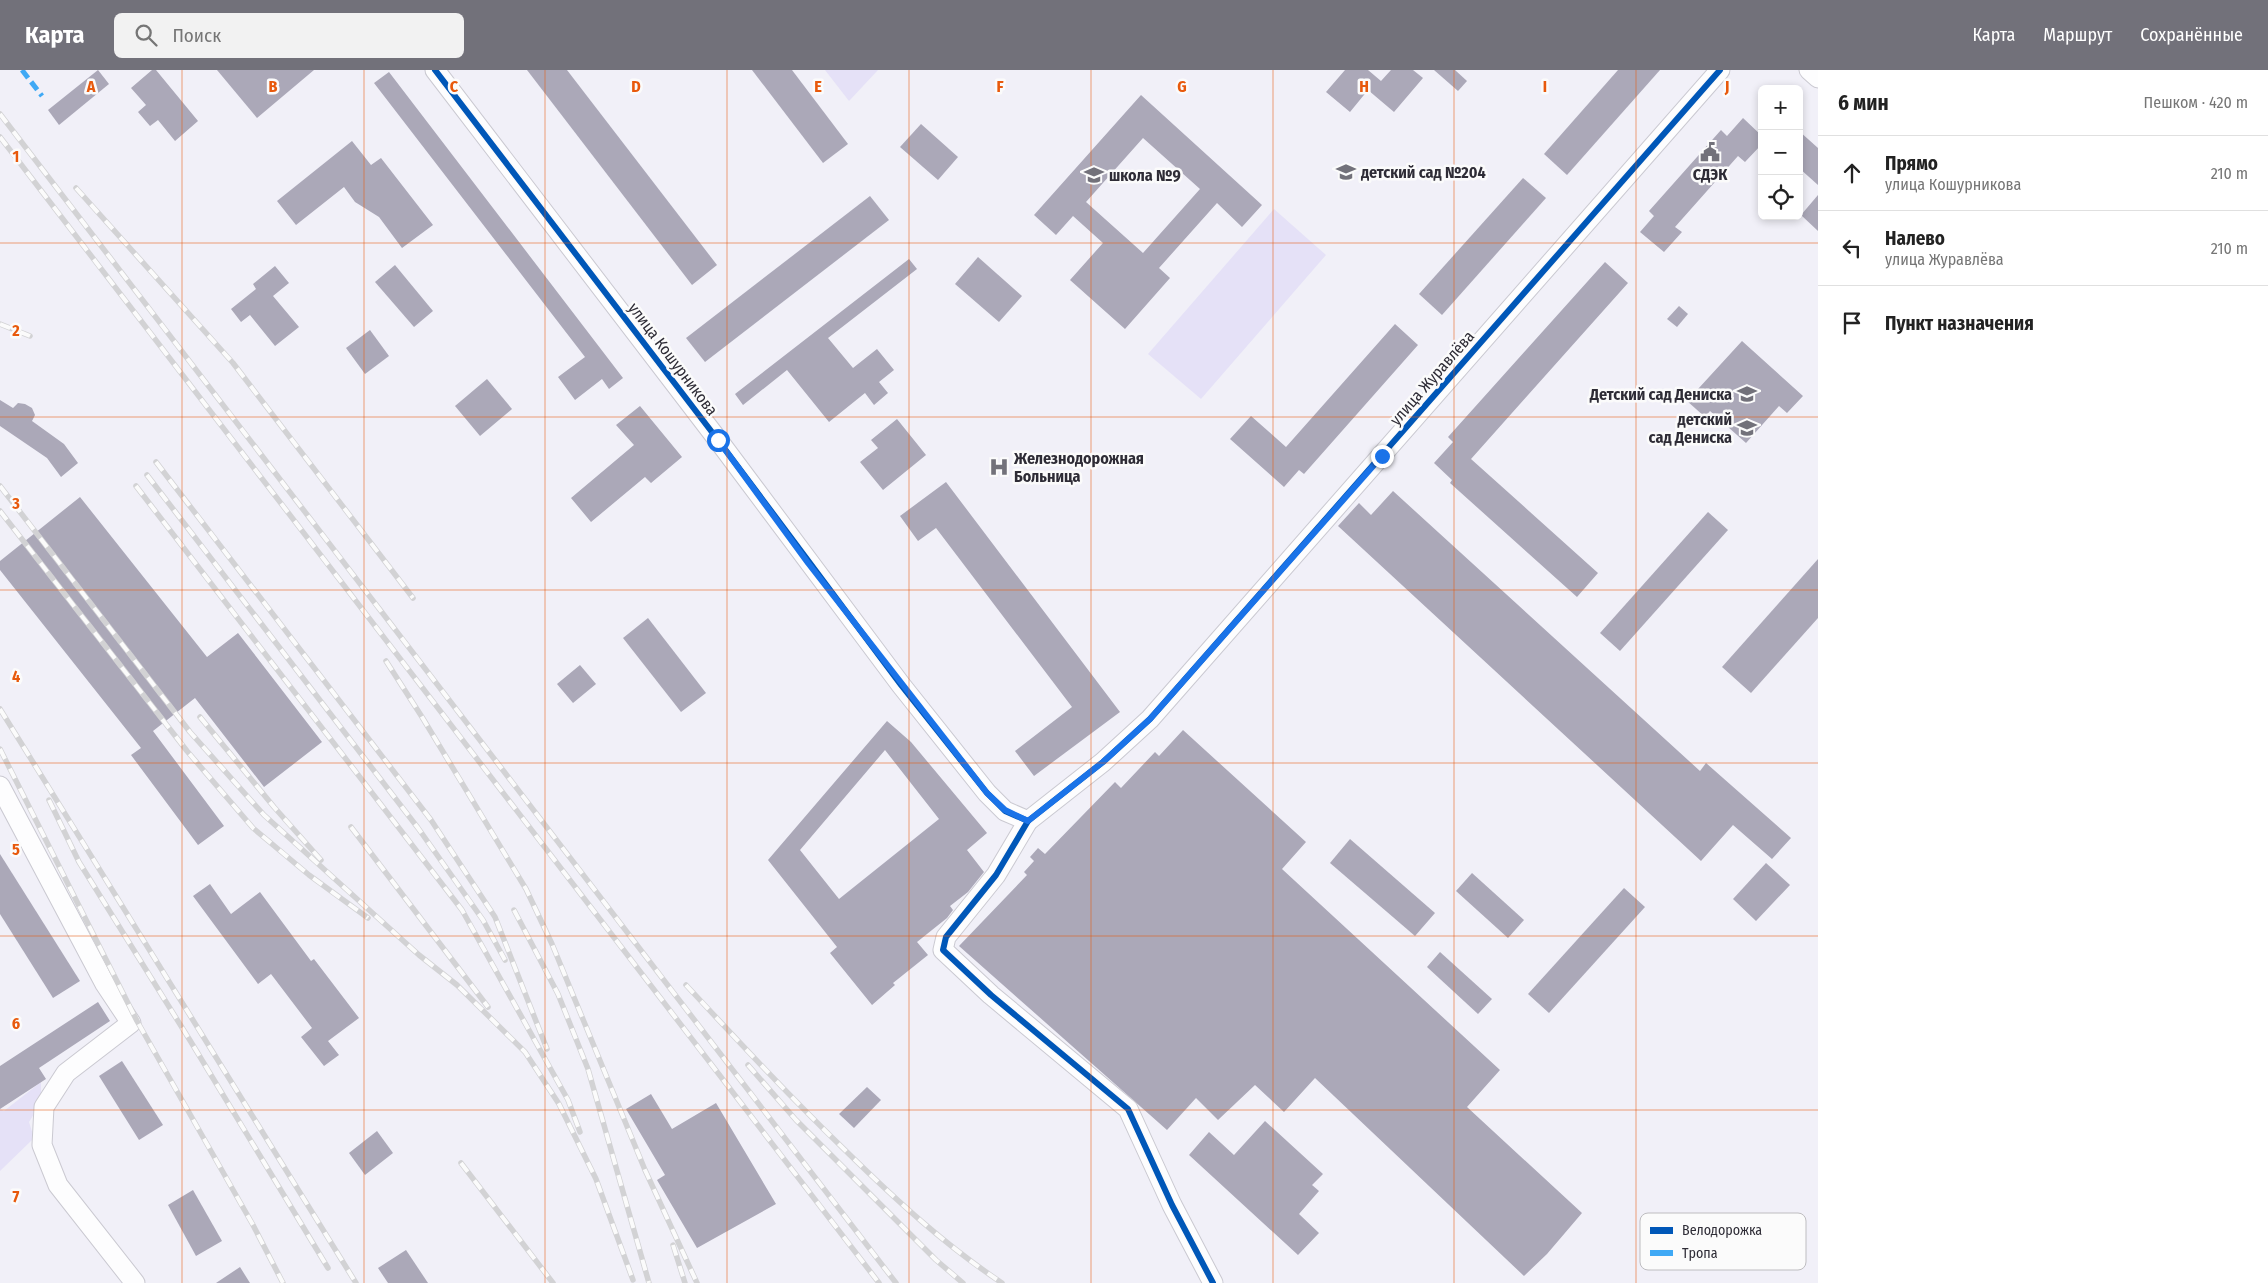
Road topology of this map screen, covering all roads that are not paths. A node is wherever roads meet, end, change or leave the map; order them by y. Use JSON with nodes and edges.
{"nodes":[{"id":1,"x":435,"y":70,"type":"edge"},
{"id":2,"x":1720,"y":70,"type":"edge"},
{"id":3,"x":1810,"y":70,"type":"edge"},
{"id":4,"x":1818,"y":78,"type":"edge"},
{"id":5,"x":0,"y":786,"type":"edge"},
{"id":6,"x":1028,"y":821,"type":"junction"},
{"id":7,"x":135,"y":1283,"type":"edge"},
{"id":8,"x":1213,"y":1283,"type":"edge"}],
"edges":[{"from":1,"to":6,"type":"street","name":"улица Кошурникова"},
{"from":2,"to":6,"type":"street","name":"улица Журавлёва"},
{"from":3,"to":4,"type":"street"},
{"from":5,"to":7,"type":"street"},
{"from":6,"to":8,"type":"street"}]}
